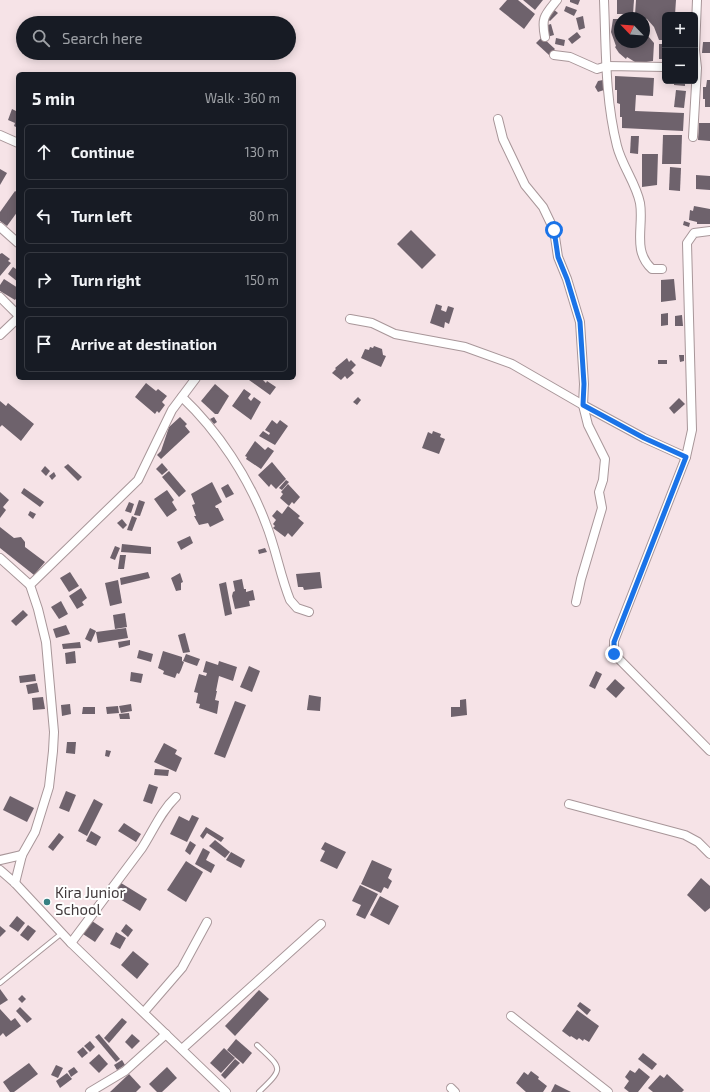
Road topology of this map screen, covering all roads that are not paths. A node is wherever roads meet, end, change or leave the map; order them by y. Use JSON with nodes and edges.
{"nodes":[{"id":1,"x":557,"y":0,"type":"edge"},
{"id":2,"x":604,"y":0,"type":"edge"},
{"id":3,"x":697,"y":0,"type":"edge"},
{"id":4,"x":545,"y":37,"type":"dead end"},
{"id":5,"x":695,"y":48,"type":"edge"},
{"id":6,"x":554,"y":54,"type":"dead end"},
{"id":7,"x":607,"y":66,"type":"junction"},
{"id":8,"x":662,"y":67,"type":"edge"},
{"id":9,"x":696,"y":84,"type":"edge"},
{"id":10,"x":498,"y":119,"type":"dead end"},
{"id":11,"x":0,"y":136,"type":"edge"},
{"id":12,"x":693,"y":137,"type":"dead end"},
{"id":13,"x":16,"y":142,"type":"edge"},
{"id":14,"x":0,"y":227,"type":"edge"},
{"id":15,"x":710,"y":230,"type":"edge"},
{"id":16,"x":16,"y":241,"type":"edge"},
{"id":17,"x":662,"y":269,"type":"dead end"},
{"id":18,"x":0,"y":297,"type":"edge"},
{"id":19,"x":16,"y":314,"type":"edge"},
{"id":20,"x":16,"y":318,"type":"edge"},
{"id":21,"x":350,"y":319,"type":"dead end"},
{"id":22,"x":0,"y":335,"type":"edge"},
{"id":23,"x":195,"y":380,"type":"edge"},
{"id":24,"x":182,"y":397,"type":"junction"},
{"id":25,"x":583,"y":405,"type":"junction"},
{"id":26,"x":686,"y":457,"type":"junction"},
{"id":27,"x":0,"y":558,"type":"edge"},
{"id":28,"x":30,"y":585,"type":"junction"},
{"id":29,"x":576,"y":602,"type":"dead end"},
{"id":30,"x":309,"y":612,"type":"dead end"},
{"id":31,"x":710,"y":751,"type":"edge"},
{"id":32,"x":176,"y":797,"type":"dead end"},
{"id":33,"x":569,"y":804,"type":"dead end"},
{"id":34,"x":710,"y":854,"type":"edge"},
{"id":35,"x":22,"y":855,"type":"junction"},
{"id":36,"x":0,"y":860,"type":"edge"},
{"id":37,"x":0,"y":870,"type":"edge"},
{"id":38,"x":15,"y":883,"type":"junction"},
{"id":39,"x":207,"y":922,"type":"dead end"},
{"id":40,"x":321,"y":924,"type":"dead end"},
{"id":41,"x":62,"y":933,"type":"junction"},
{"id":42,"x":71,"y":943,"type":"junction"},
{"id":43,"x":0,"y":983,"type":"edge"},
{"id":44,"x":144,"y":1012,"type":"junction"},
{"id":45,"x":511,"y":1016,"type":"dead end"},
{"id":46,"x":166,"y":1034,"type":"junction"},
{"id":47,"x":257,"y":1045,"type":"dead end"},
{"id":48,"x":182,"y":1049,"type":"junction"},
{"id":49,"x":90,"y":1092,"type":"edge"},
{"id":50,"x":226,"y":1092,"type":"edge"},
{"id":51,"x":259,"y":1092,"type":"edge"},
{"id":52,"x":608,"y":1092,"type":"edge"}],
"edges":[{"from":1,"to":4,"type":"street"},
{"from":2,"to":7,"type":"street"},
{"from":3,"to":5,"type":"street"},
{"from":6,"to":7,"type":"street"},
{"from":7,"to":8,"type":"street"},
{"from":7,"to":17,"type":"street"},
{"from":9,"to":12,"type":"street"},
{"from":10,"to":25,"type":"street"},
{"from":11,"to":13,"type":"street"},
{"from":14,"to":16,"type":"street"},
{"from":15,"to":26,"type":"street"},
{"from":18,"to":19,"type":"street"},
{"from":20,"to":22,"type":"street"},
{"from":21,"to":25,"type":"street"},
{"from":23,"to":24,"type":"street"},
{"from":24,"to":28,"type":"street"},
{"from":24,"to":30,"type":"street"},
{"from":25,"to":26,"type":"street"},
{"from":25,"to":29,"type":"street"},
{"from":26,"to":31,"type":"street"},
{"from":27,"to":28,"type":"street"},
{"from":28,"to":35,"type":"street"},
{"from":32,"to":42,"type":"street"},
{"from":33,"to":34,"type":"street"},
{"from":35,"to":36,"type":"street"},
{"from":35,"to":38,"type":"street"},
{"from":37,"to":38,"type":"street"},
{"from":38,"to":41,"type":"street"},
{"from":39,"to":44,"type":"street"},
{"from":40,"to":48,"type":"street"},
{"from":41,"to":42,"type":"street"},
{"from":41,"to":43,"type":"lane"},
{"from":42,"to":44,"type":"street"},
{"from":44,"to":46,"type":"street"},
{"from":45,"to":52,"type":"street"},
{"from":46,"to":48,"type":"street"},
{"from":46,"to":49,"type":"street"},
{"from":47,"to":51,"type":"lane"},
{"from":48,"to":50,"type":"street"}]}
